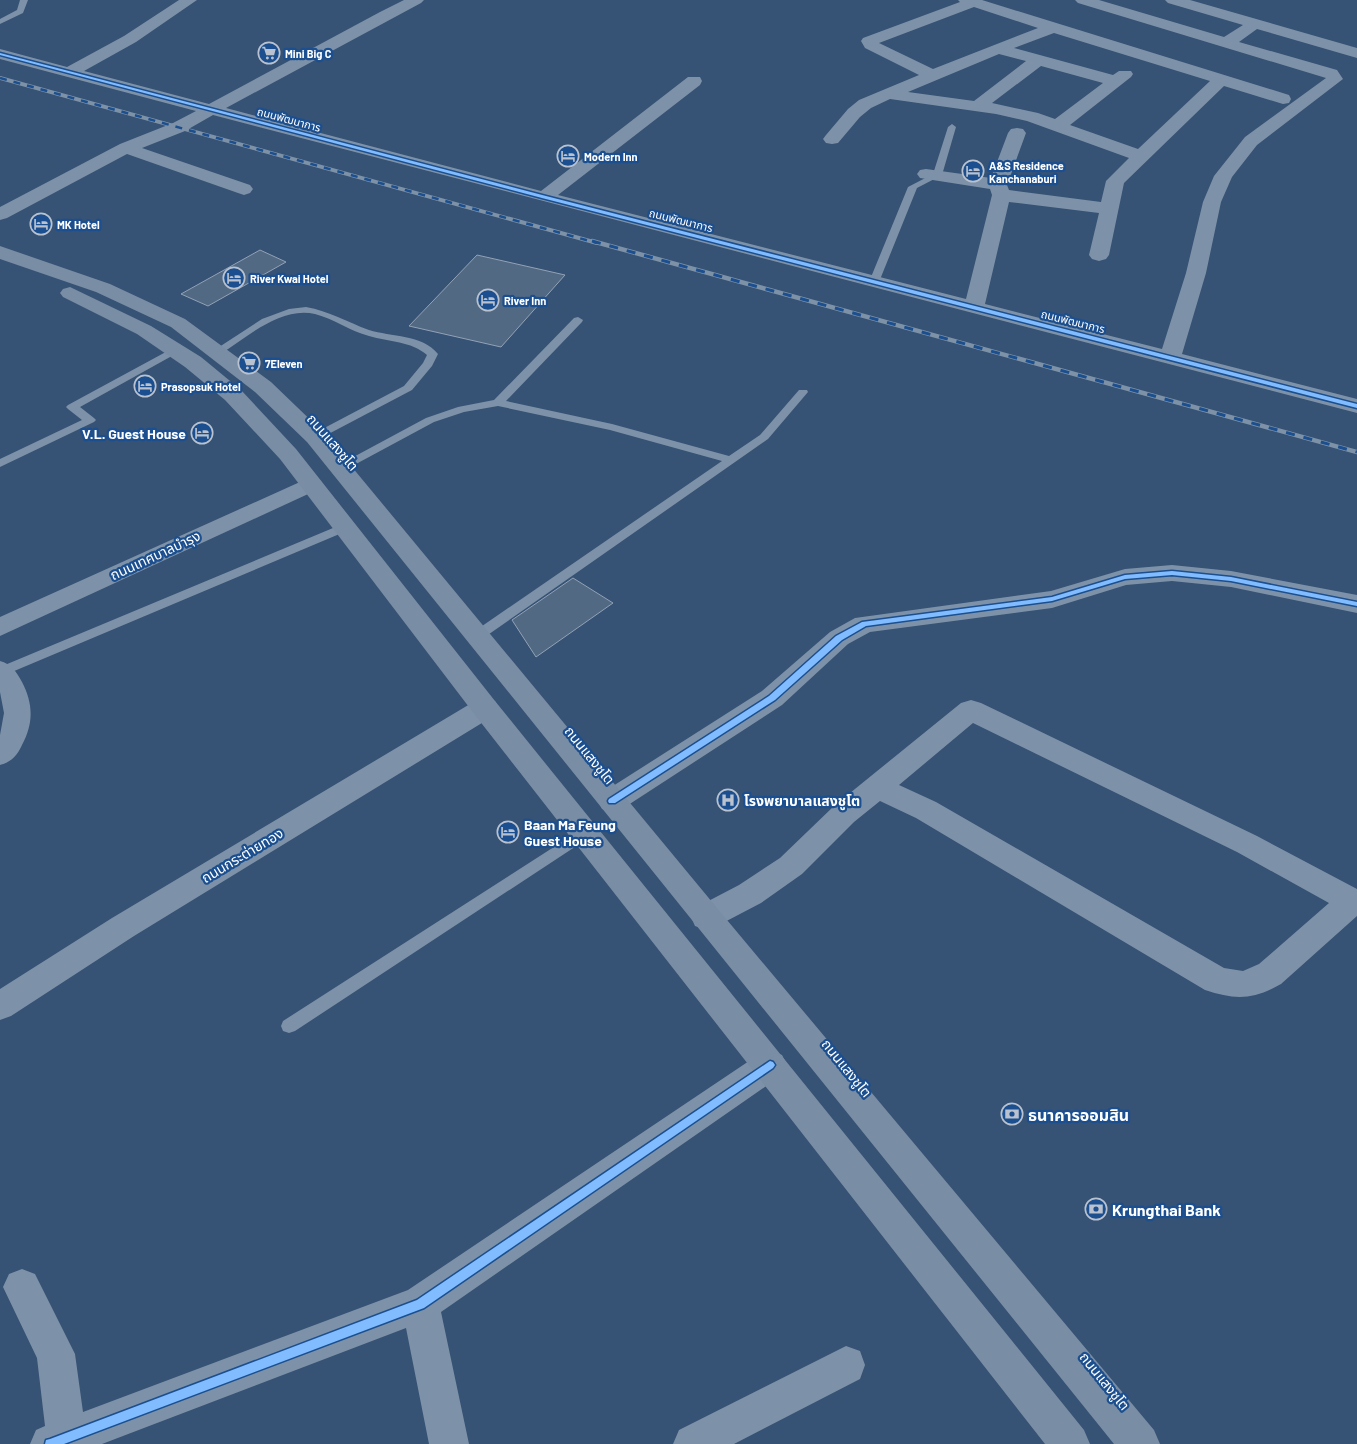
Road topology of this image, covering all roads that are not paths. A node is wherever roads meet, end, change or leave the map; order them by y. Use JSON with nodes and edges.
{"nodes":[{"id":1,"x":24,"y":0,"type":"edge"},
{"id":2,"x":189,"y":0,"type":"edge"},
{"id":3,"x":416,"y":0,"type":"edge"},
{"id":4,"x":1083,"y":0,"type":"edge"},
{"id":5,"x":1173,"y":0,"type":"edge"},
{"id":6,"x":970,"y":1,"type":"edge"},
{"id":7,"x":0,"y":22,"type":"edge"},
{"id":8,"x":1256,"y":23,"type":"junction"},
{"id":9,"x":1054,"y":27,"type":"junction"},
{"id":10,"x":1226,"y":43,"type":"junction"},
{"id":11,"x":999,"y":49,"type":"junction"},
{"id":12,"x":1357,"y":53,"type":"edge"},
{"id":13,"x":0,"y":54,"type":"edge"},
{"id":14,"x":1149,"y":57,"type":"junction"},
{"id":15,"x":1038,"y":60,"type":"junction"},
{"id":16,"x":70,"y":72,"type":"junction"},
{"id":17,"x":932,"y":75,"type":"junction"},
{"id":18,"x":1221,"y":80,"type":"junction"},
{"id":19,"x":694,"y":81,"type":"dead end"},
{"id":20,"x":1115,"y":82,"type":"junction"},
{"id":21,"x":889,"y":94,"type":"junction"},
{"id":22,"x":1283,"y":99,"type":"dead end"},
{"id":23,"x":976,"y":107,"type":"junction"},
{"id":24,"x":211,"y":110,"type":"junction"},
{"id":25,"x":1057,"y":126,"type":"junction"},
{"id":26,"x":952,"y":127,"type":"dead end"},
{"id":27,"x":1017,"y":133,"type":"dead end"},
{"id":28,"x":832,"y":138,"type":"dead end"},
{"id":29,"x":126,"y":148,"type":"junction"},
{"id":30,"x":1141,"y":156,"type":"junction"},
{"id":31,"x":932,"y":175,"type":"junction"},
{"id":32,"x":244,"y":189,"type":"dead end"},
{"id":33,"x":999,"y":190,"type":"junction"},
{"id":34,"x":544,"y":197,"type":"junction"},
{"id":35,"x":1109,"y":209,"type":"junction"},
{"id":36,"x":0,"y":214,"type":"edge"},
{"id":37,"x":0,"y":252,"type":"edge"},
{"id":38,"x":1099,"y":255,"type":"dead end"},
{"id":39,"x":0,"y":270,"type":"edge"},
{"id":40,"x":874,"y":282,"type":"junction"},
{"id":41,"x":974,"y":308,"type":"junction"},
{"id":42,"x":578,"y":320,"type":"dead end"},
{"id":43,"x":195,"y":355,"type":"junction"},
{"id":44,"x":1170,"y":358,"type":"junction"},
{"id":45,"x":803,"y":392,"type":"dead end"},
{"id":46,"x":498,"y":403,"type":"junction"},
{"id":47,"x":1357,"y":406,"type":"edge"},
{"id":48,"x":315,"y":437,"type":"junction"},
{"id":49,"x":732,"y":460,"type":"junction"},
{"id":50,"x":0,"y":463,"type":"edge"},
{"id":51,"x":340,"y":468,"type":"junction"},
{"id":52,"x":311,"y":484,"type":"junction"},
{"id":53,"x":345,"y":527,"type":"junction"},
{"id":54,"x":1357,"y":604,"type":"edge"},
{"id":55,"x":0,"y":627,"type":"edge"},
{"id":56,"x":477,"y":636,"type":"junction"},
{"id":57,"x":0,"y":671,"type":"edge"},
{"id":58,"x":485,"y":708,"type":"junction"},
{"id":59,"x":0,"y":755,"type":"edge"},
{"id":60,"x":878,"y":787,"type":"junction"},
{"id":61,"x":612,"y":801,"type":"junction"},
{"id":62,"x":585,"y":833,"type":"junction"},
{"id":63,"x":1355,"y":902,"type":"edge"},
{"id":64,"x":706,"y":917,"type":"junction"},
{"id":65,"x":0,"y":1006,"type":"edge"},
{"id":66,"x":289,"y":1026,"type":"dead end"},
{"id":67,"x":770,"y":1065,"type":"junction"},
{"id":68,"x":22,"y":1287,"type":"dead end"},
{"id":69,"x":420,"y":1304,"type":"junction"},
{"id":70,"x":846,"y":1365,"type":"dead end"},
{"id":71,"x":62,"y":1442,"type":"edge"},
{"id":72,"x":449,"y":1444,"type":"edge"},
{"id":73,"x":693,"y":1444,"type":"edge"},
{"id":74,"x":1070,"y":1444,"type":"edge"},
{"id":75,"x":1140,"y":1444,"type":"edge"}],
"edges":[{"from":1,"to":7,"type":"lane"},
{"from":2,"to":16,"type":"street"},
{"from":3,"to":24,"type":"street"},
{"from":4,"to":10,"type":"street"},
{"from":5,"to":8,"type":"street"},
{"from":6,"to":9,"type":"street"},
{"from":6,"to":17,"type":"street"},
{"from":8,"to":10,"type":"street"},
{"from":8,"to":12,"type":"street"},
{"from":9,"to":11,"type":"street"},
{"from":9,"to":14,"type":"street"},
{"from":10,"to":44,"type":"street"},
{"from":11,"to":15,"type":"street"},
{"from":11,"to":17,"type":"street"},
{"from":13,"to":16,"type":"street","name":"ถนนพัฒนาการ"},
{"from":14,"to":18,"type":"street"},
{"from":14,"to":20,"type":"street"},
{"from":15,"to":20,"type":"street"},
{"from":15,"to":23,"type":"street"},
{"from":16,"to":24,"type":"street","name":"ถนนพัฒนาการ"},
{"from":17,"to":21,"type":"street"},
{"from":18,"to":22,"type":"street"},
{"from":18,"to":30,"type":"street"},
{"from":19,"to":34,"type":"street"},
{"from":20,"to":25,"type":"street"},
{"from":21,"to":23,"type":"street"},
{"from":21,"to":28,"type":"street"},
{"from":23,"to":25,"type":"street"},
{"from":24,"to":29,"type":"street"},
{"from":24,"to":34,"type":"street","name":"ถนนพัฒนาการ"},
{"from":25,"to":30,"type":"street"},
{"from":26,"to":31,"type":"lane"},
{"from":27,"to":33,"type":"street"},
{"from":29,"to":32,"type":"street"},
{"from":29,"to":36,"type":"street"},
{"from":30,"to":35,"type":"street"},
{"from":31,"to":33,"type":"street"},
{"from":31,"to":40,"type":"lane"},
{"from":33,"to":35,"type":"street"},
{"from":33,"to":41,"type":"street"},
{"from":34,"to":40,"type":"street","name":"ถนนพัฒนาการ"},
{"from":35,"to":38,"type":"street"},
{"from":37,"to":43,"type":"main road","name":"ถนนแสงชูโต"},
{"from":39,"to":43,"type":"main road","name":"ถนนแสงชูโต"},
{"from":40,"to":41,"type":"street","name":"ถนนพัฒนาการ"},
{"from":41,"to":44,"type":"street","name":"ถนนพัฒนาการ"},
{"from":42,"to":46,"type":"lane"},
{"from":43,"to":48,"type":"main road","name":"ถนนแสงชูโต"},
{"from":43,"to":48,"type":"lane"},
{"from":43,"to":50,"type":"lane"},
{"from":43,"to":52,"type":"main road","name":"ถนนแสงชูโต"},
{"from":44,"to":47,"type":"street","name":"ถนนพัฒนาการ"},
{"from":45,"to":49,"type":"lane"},
{"from":46,"to":49,"type":"lane"},
{"from":46,"to":51,"type":"lane"},
{"from":48,"to":51,"type":"main road","name":"ถนนแสงชูโต"},
{"from":49,"to":56,"type":"lane"},
{"from":51,"to":56,"type":"main road","name":"ถนนแสงชูโต"},
{"from":52,"to":53,"type":"main road","name":"ถนนแสงชูโต"},
{"from":52,"to":55,"type":"street","name":"ถนนเทศบาลบำรุง"},
{"from":53,"to":57,"type":"lane"},
{"from":53,"to":58,"type":"main road","name":"ถนนแสงชูโต"},
{"from":54,"to":61,"type":"street"},
{"from":56,"to":61,"type":"main road","name":"ถนนแสงชูโต"},
{"from":57,"to":59,"type":"street"},
{"from":58,"to":62,"type":"main road","name":"ถนนแสงชูโต"},
{"from":58,"to":65,"type":"street","name":"ถนนกระต่ายทอง"},
{"from":60,"to":63,"type":"street"},
{"from":60,"to":63,"type":"street"},
{"from":60,"to":64,"type":"street"},
{"from":61,"to":64,"type":"main road","name":"ถนนแสงชูโต"},
{"from":62,"to":66,"type":"lane"},
{"from":62,"to":67,"type":"main road","name":"ถนนแสงชูโต"},
{"from":64,"to":75,"type":"main road","name":"ถนนแสงชูโต"},
{"from":67,"to":69,"type":"street"},
{"from":67,"to":74,"type":"main road","name":"ถนนแสงชูโต"},
{"from":68,"to":71,"type":"street"},
{"from":69,"to":71,"type":"street"},
{"from":69,"to":72,"type":"street"},
{"from":70,"to":73,"type":"street"}]}
